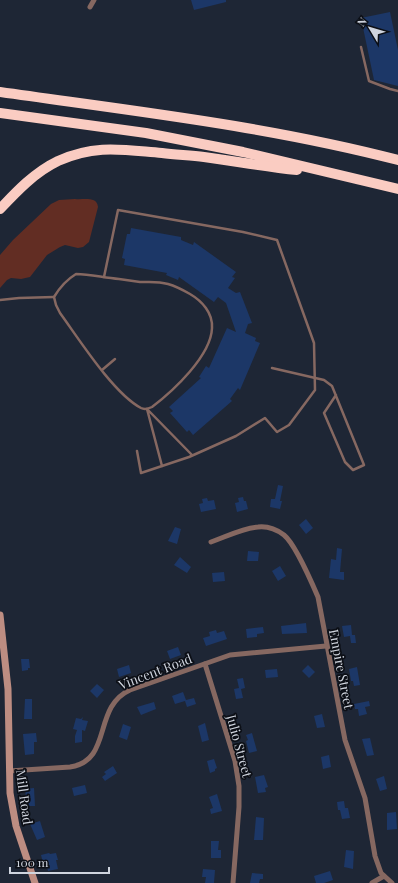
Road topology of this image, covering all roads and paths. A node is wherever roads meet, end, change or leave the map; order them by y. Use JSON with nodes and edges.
{"nodes":[{"id":1,"x":94,"y":0,"type":"edge"},
{"id":2,"x":90,"y":7,"type":"dead end"},
{"id":3,"x":361,"y":47,"type":"dead end"},
{"id":4,"x":398,"y":91,"type":"edge"},
{"id":5,"x":0,"y":92,"type":"edge"},
{"id":6,"x":0,"y":113,"type":"edge"},
{"id":7,"x":398,"y":160,"type":"edge"},
{"id":8,"x":339,"y":174,"type":"junction"},
{"id":9,"x":398,"y":189,"type":"edge"},
{"id":10,"x":0,"y":209,"type":"edge"},
{"id":11,"x":104,"y":277,"type":"junction"},
{"id":12,"x":54,"y":297,"type":"junction"},
{"id":13,"x":0,"y":300,"type":"edge"},
{"id":14,"x":115,"y":359,"type":"dead end"},
{"id":15,"x":272,"y":368,"type":"dead end"},
{"id":16,"x":102,"y":370,"type":"junction"},
{"id":17,"x":314,"y":377,"type":"junction"},
{"id":18,"x":336,"y":395,"type":"junction"},
{"id":19,"x":147,"y":410,"type":"junction"},
{"id":20,"x":137,"y":451,"type":"dead end"},
{"id":21,"x":192,"y":455,"type":"junction"},
{"id":22,"x":162,"y":466,"type":"junction"},
{"id":23,"x":211,"y":542,"type":"dead end"},
{"id":24,"x":0,"y":615,"type":"edge"},
{"id":25,"x":1,"y":635,"type":"edge"},
{"id":26,"x":326,"y":646,"type":"junction"},
{"id":27,"x":205,"y":664,"type":"junction"},
{"id":28,"x":9,"y":771,"type":"junction"},
{"id":29,"x":384,"y":876,"type":"junction"},
{"id":30,"x":35,"y":883,"type":"edge"},
{"id":31,"x":233,"y":883,"type":"edge"},
{"id":32,"x":372,"y":883,"type":"edge"},
{"id":33,"x":392,"y":883,"type":"edge"}],
"edges":[{"from":1,"to":2,"type":"street"},
{"from":3,"to":4,"type":"lane"},
{"from":5,"to":7,"type":"highway"},
{"from":6,"to":8,"type":"highway"},
{"from":8,"to":9,"type":"highway"},
{"from":8,"to":10,"type":"highway"},
{"from":11,"to":12,"type":"lane"},
{"from":11,"to":17,"type":"lane"},
{"from":11,"to":19,"type":"lane"},
{"from":12,"to":13,"type":"lane"},
{"from":12,"to":16,"type":"lane"},
{"from":14,"to":16,"type":"lane"},
{"from":15,"to":17,"type":"lane"},
{"from":16,"to":19,"type":"lane"},
{"from":17,"to":18,"type":"lane"},
{"from":17,"to":21,"type":"lane"},
{"from":18,"to":18,"type":"lane"},
{"from":19,"to":21,"type":"lane"},
{"from":19,"to":22,"type":"lane"},
{"from":20,"to":22,"type":"lane"},
{"from":21,"to":22,"type":"lane"},
{"from":23,"to":26,"type":"street","name":"Empire Street"},
{"from":24,"to":25,"type":"main road","name":"Mill Road"},
{"from":25,"to":28,"type":"main road","name":"Mill Road"},
{"from":26,"to":27,"type":"street","name":"Vincent Road"},
{"from":26,"to":29,"type":"street","name":"Empire Street"},
{"from":27,"to":28,"type":"street","name":"Vincent Road"},
{"from":27,"to":31,"type":"street","name":"Julio Street"},
{"from":28,"to":30,"type":"main road","name":"Mill Road"},
{"from":29,"to":32,"type":"street"},
{"from":29,"to":33,"type":"street","name":"Empire Street"}]}
